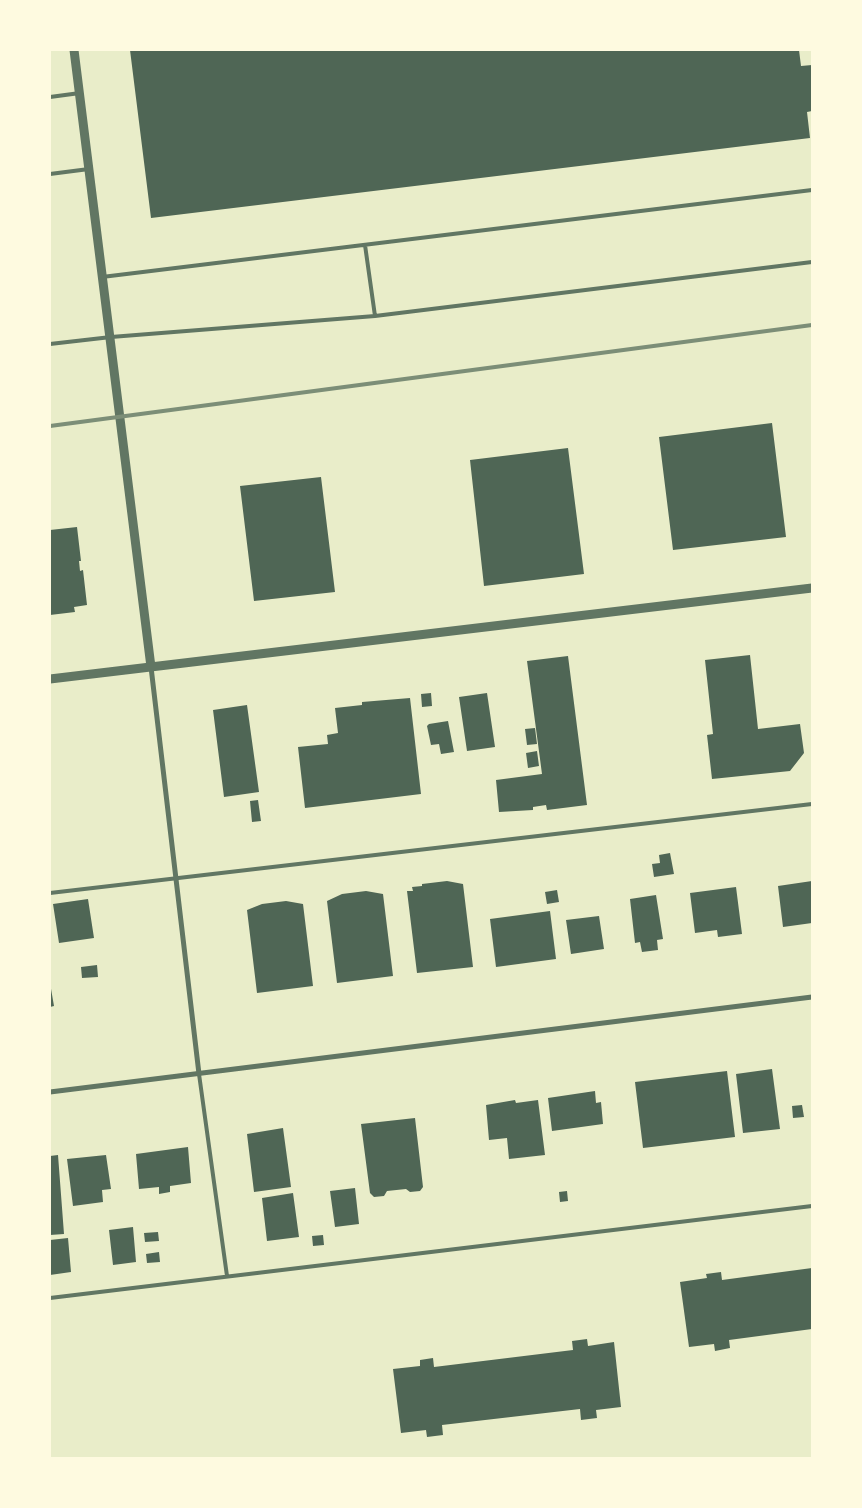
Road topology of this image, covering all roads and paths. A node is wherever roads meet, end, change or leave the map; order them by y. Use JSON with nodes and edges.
{"nodes":[{"id":1,"x":74,"y":50,"type":"edge"},
{"id":2,"x":80,"y":93,"type":"junction"},
{"id":3,"x":50,"y":97,"type":"edge"},
{"id":4,"x":89,"y":169,"type":"junction"},
{"id":5,"x":50,"y":174,"type":"edge"},
{"id":6,"x":812,"y":190,"type":"edge"},
{"id":7,"x":365,"y":245,"type":"junction"},
{"id":8,"x":812,"y":262,"type":"edge"},
{"id":9,"x":102,"y":277,"type":"junction"},
{"id":10,"x":375,"y":316,"type":"junction"},
{"id":11,"x":111,"y":336,"type":"junction"},
{"id":12,"x":50,"y":344,"type":"edge"},
{"id":13,"x":812,"y":588,"type":"edge"},
{"id":14,"x":151,"y":667,"type":"junction"},
{"id":15,"x":50,"y":679,"type":"edge"},
{"id":16,"x":812,"y":804,"type":"edge"},
{"id":17,"x":176,"y":878,"type":"junction"},
{"id":18,"x":50,"y":893,"type":"edge"},
{"id":19,"x":812,"y":997,"type":"edge"},
{"id":20,"x":199,"y":1074,"type":"junction"},
{"id":21,"x":50,"y":1092,"type":"edge"},
{"id":22,"x":812,"y":1206,"type":"edge"},
{"id":23,"x":227,"y":1276,"type":"junction"},
{"id":24,"x":50,"y":1298,"type":"edge"}],
"edges":[{"from":1,"to":2,"type":"street"},
{"from":2,"to":3,"type":"lane"},
{"from":2,"to":4,"type":"street"},
{"from":4,"to":5,"type":"lane"},
{"from":4,"to":9,"type":"street"},
{"from":6,"to":7,"type":"lane"},
{"from":7,"to":9,"type":"lane"},
{"from":7,"to":10,"type":"lane"},
{"from":8,"to":10,"type":"lane"},
{"from":9,"to":11,"type":"street"},
{"from":10,"to":11,"type":"lane"},
{"from":11,"to":12,"type":"lane"},
{"from":11,"to":14,"type":"street"},
{"from":13,"to":14,"type":"street"},
{"from":14,"to":15,"type":"street"},
{"from":14,"to":17,"type":"street"},
{"from":16,"to":17,"type":"lane"},
{"from":17,"to":18,"type":"lane"},
{"from":17,"to":20,"type":"street"},
{"from":19,"to":20,"type":"street"},
{"from":20,"to":21,"type":"street"},
{"from":20,"to":23,"type":"lane"},
{"from":22,"to":23,"type":"lane"},
{"from":23,"to":24,"type":"lane"}]}
